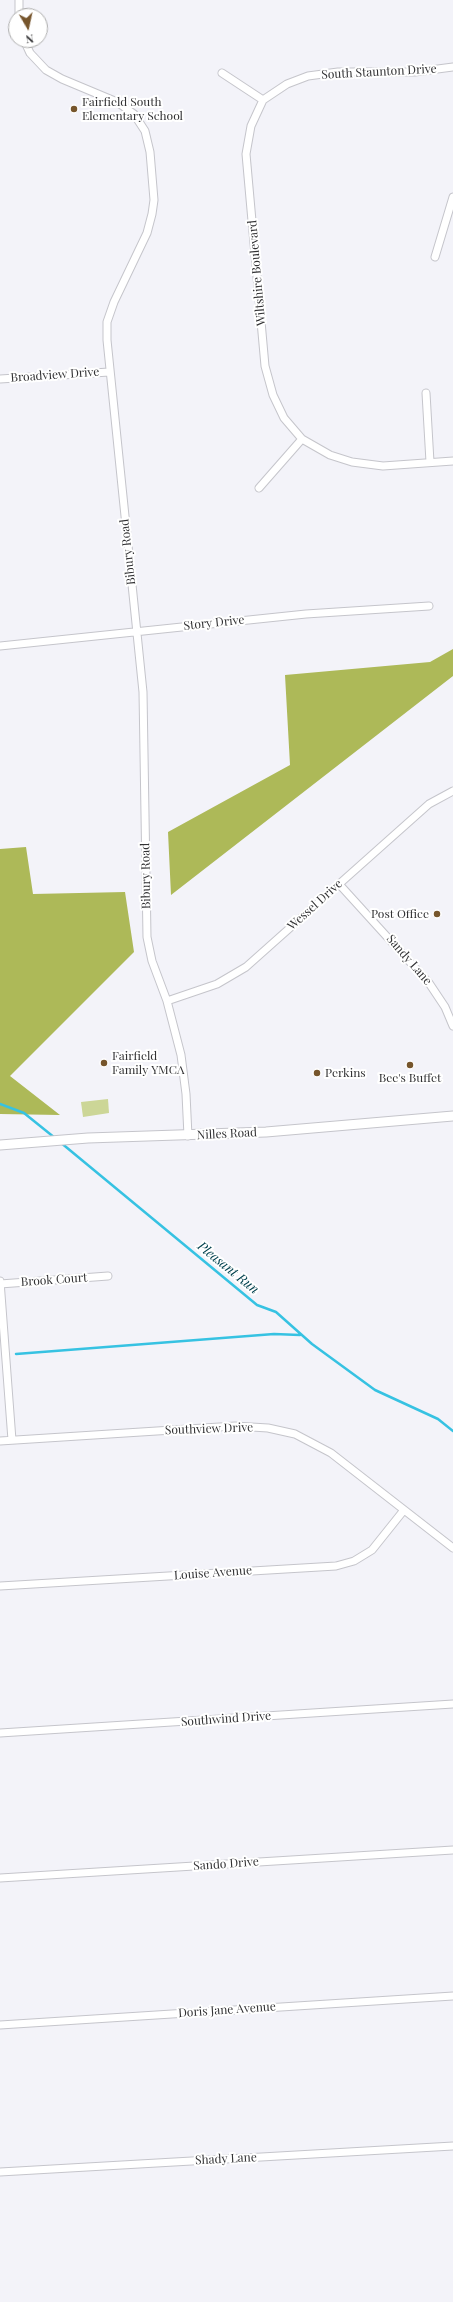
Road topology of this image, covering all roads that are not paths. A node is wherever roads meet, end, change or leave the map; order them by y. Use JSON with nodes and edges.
{"nodes":[{"id":1,"x":28,"y":48,"type":"edge"},
{"id":2,"x":453,"y":67,"type":"edge"},
{"id":3,"x":222,"y":73,"type":"dead end"},
{"id":4,"x":263,"y":100,"type":"junction"},
{"id":5,"x":453,"y":197,"type":"edge"},
{"id":6,"x":435,"y":257,"type":"dead end"},
{"id":7,"x":109,"y":372,"type":"junction"},
{"id":8,"x":0,"y":379,"type":"edge"},
{"id":9,"x":426,"y":393,"type":"dead end"},
{"id":10,"x":302,"y":439,"type":"junction"},
{"id":11,"x":453,"y":461,"type":"edge"},
{"id":12,"x":430,"y":462,"type":"junction"},
{"id":13,"x":259,"y":488,"type":"dead end"},
{"id":14,"x":429,"y":606,"type":"dead end"},
{"id":15,"x":137,"y":631,"type":"junction"},
{"id":16,"x":0,"y":646,"type":"edge"},
{"id":17,"x":453,"y":792,"type":"edge"},
{"id":18,"x":339,"y":884,"type":"junction"},
{"id":19,"x":166,"y":1001,"type":"junction"},
{"id":20,"x":453,"y":1026,"type":"edge"},
{"id":21,"x":453,"y":1116,"type":"edge"},
{"id":22,"x":188,"y":1136,"type":"junction"},
{"id":23,"x":0,"y":1145,"type":"edge"},
{"id":24,"x":108,"y":1276,"type":"dead end"},
{"id":25,"x":0,"y":1282,"type":"edge"},
{"id":26,"x":12,"y":1440,"type":"junction"},
{"id":27,"x":0,"y":1441,"type":"edge"},
{"id":28,"x":404,"y":1510,"type":"junction"},
{"id":29,"x":453,"y":1548,"type":"edge"},
{"id":30,"x":0,"y":1586,"type":"edge"},
{"id":31,"x":453,"y":1704,"type":"edge"},
{"id":32,"x":0,"y":1733,"type":"edge"},
{"id":33,"x":453,"y":1850,"type":"edge"},
{"id":34,"x":0,"y":1878,"type":"edge"},
{"id":35,"x":453,"y":1996,"type":"edge"},
{"id":36,"x":0,"y":2025,"type":"edge"},
{"id":37,"x":453,"y":2146,"type":"edge"},
{"id":38,"x":0,"y":2172,"type":"edge"}],
"edges":[{"from":1,"to":7,"type":"street","name":"Bibury Road"},
{"from":2,"to":4,"type":"street","name":"South Staunton Drive"},
{"from":3,"to":4,"type":"street"},
{"from":4,"to":10,"type":"street","name":"Wiltshire Boulevard"},
{"from":5,"to":6,"type":"street"},
{"from":7,"to":8,"type":"street","name":"Broadview Drive"},
{"from":7,"to":15,"type":"street","name":"Bibury Road"},
{"from":9,"to":12,"type":"street"},
{"from":10,"to":12,"type":"street","name":"Wiltshire Boulevard"},
{"from":10,"to":13,"type":"street"},
{"from":11,"to":12,"type":"street","name":"Wiltshire Boulevard"},
{"from":14,"to":15,"type":"street","name":"Story Drive"},
{"from":15,"to":16,"type":"street","name":"Story Drive"},
{"from":15,"to":19,"type":"street","name":"Bibury Road"},
{"from":17,"to":18,"type":"street","name":"Wessel Drive"},
{"from":18,"to":19,"type":"street","name":"Wessel Drive"},
{"from":18,"to":20,"type":"street","name":"Sandy Lane"},
{"from":19,"to":22,"type":"street","name":"Bibury Road"},
{"from":21,"to":22,"type":"street","name":"Nilles Road"},
{"from":22,"to":23,"type":"street","name":"Nilles Road"},
{"from":24,"to":25,"type":"street","name":"Brook Court"},
{"from":25,"to":26,"type":"street"},
{"from":26,"to":27,"type":"street","name":"Southview Drive"},
{"from":26,"to":28,"type":"street","name":"Southview Drive"},
{"from":28,"to":29,"type":"street","name":"Southview Drive"},
{"from":28,"to":30,"type":"street","name":"Louise Avenue"},
{"from":31,"to":32,"type":"street","name":"Southwind Drive"},
{"from":33,"to":34,"type":"street","name":"Sando Drive"},
{"from":35,"to":36,"type":"street","name":"Doris Jane Avenue"},
{"from":37,"to":38,"type":"street","name":"Shady Lane"}]}
